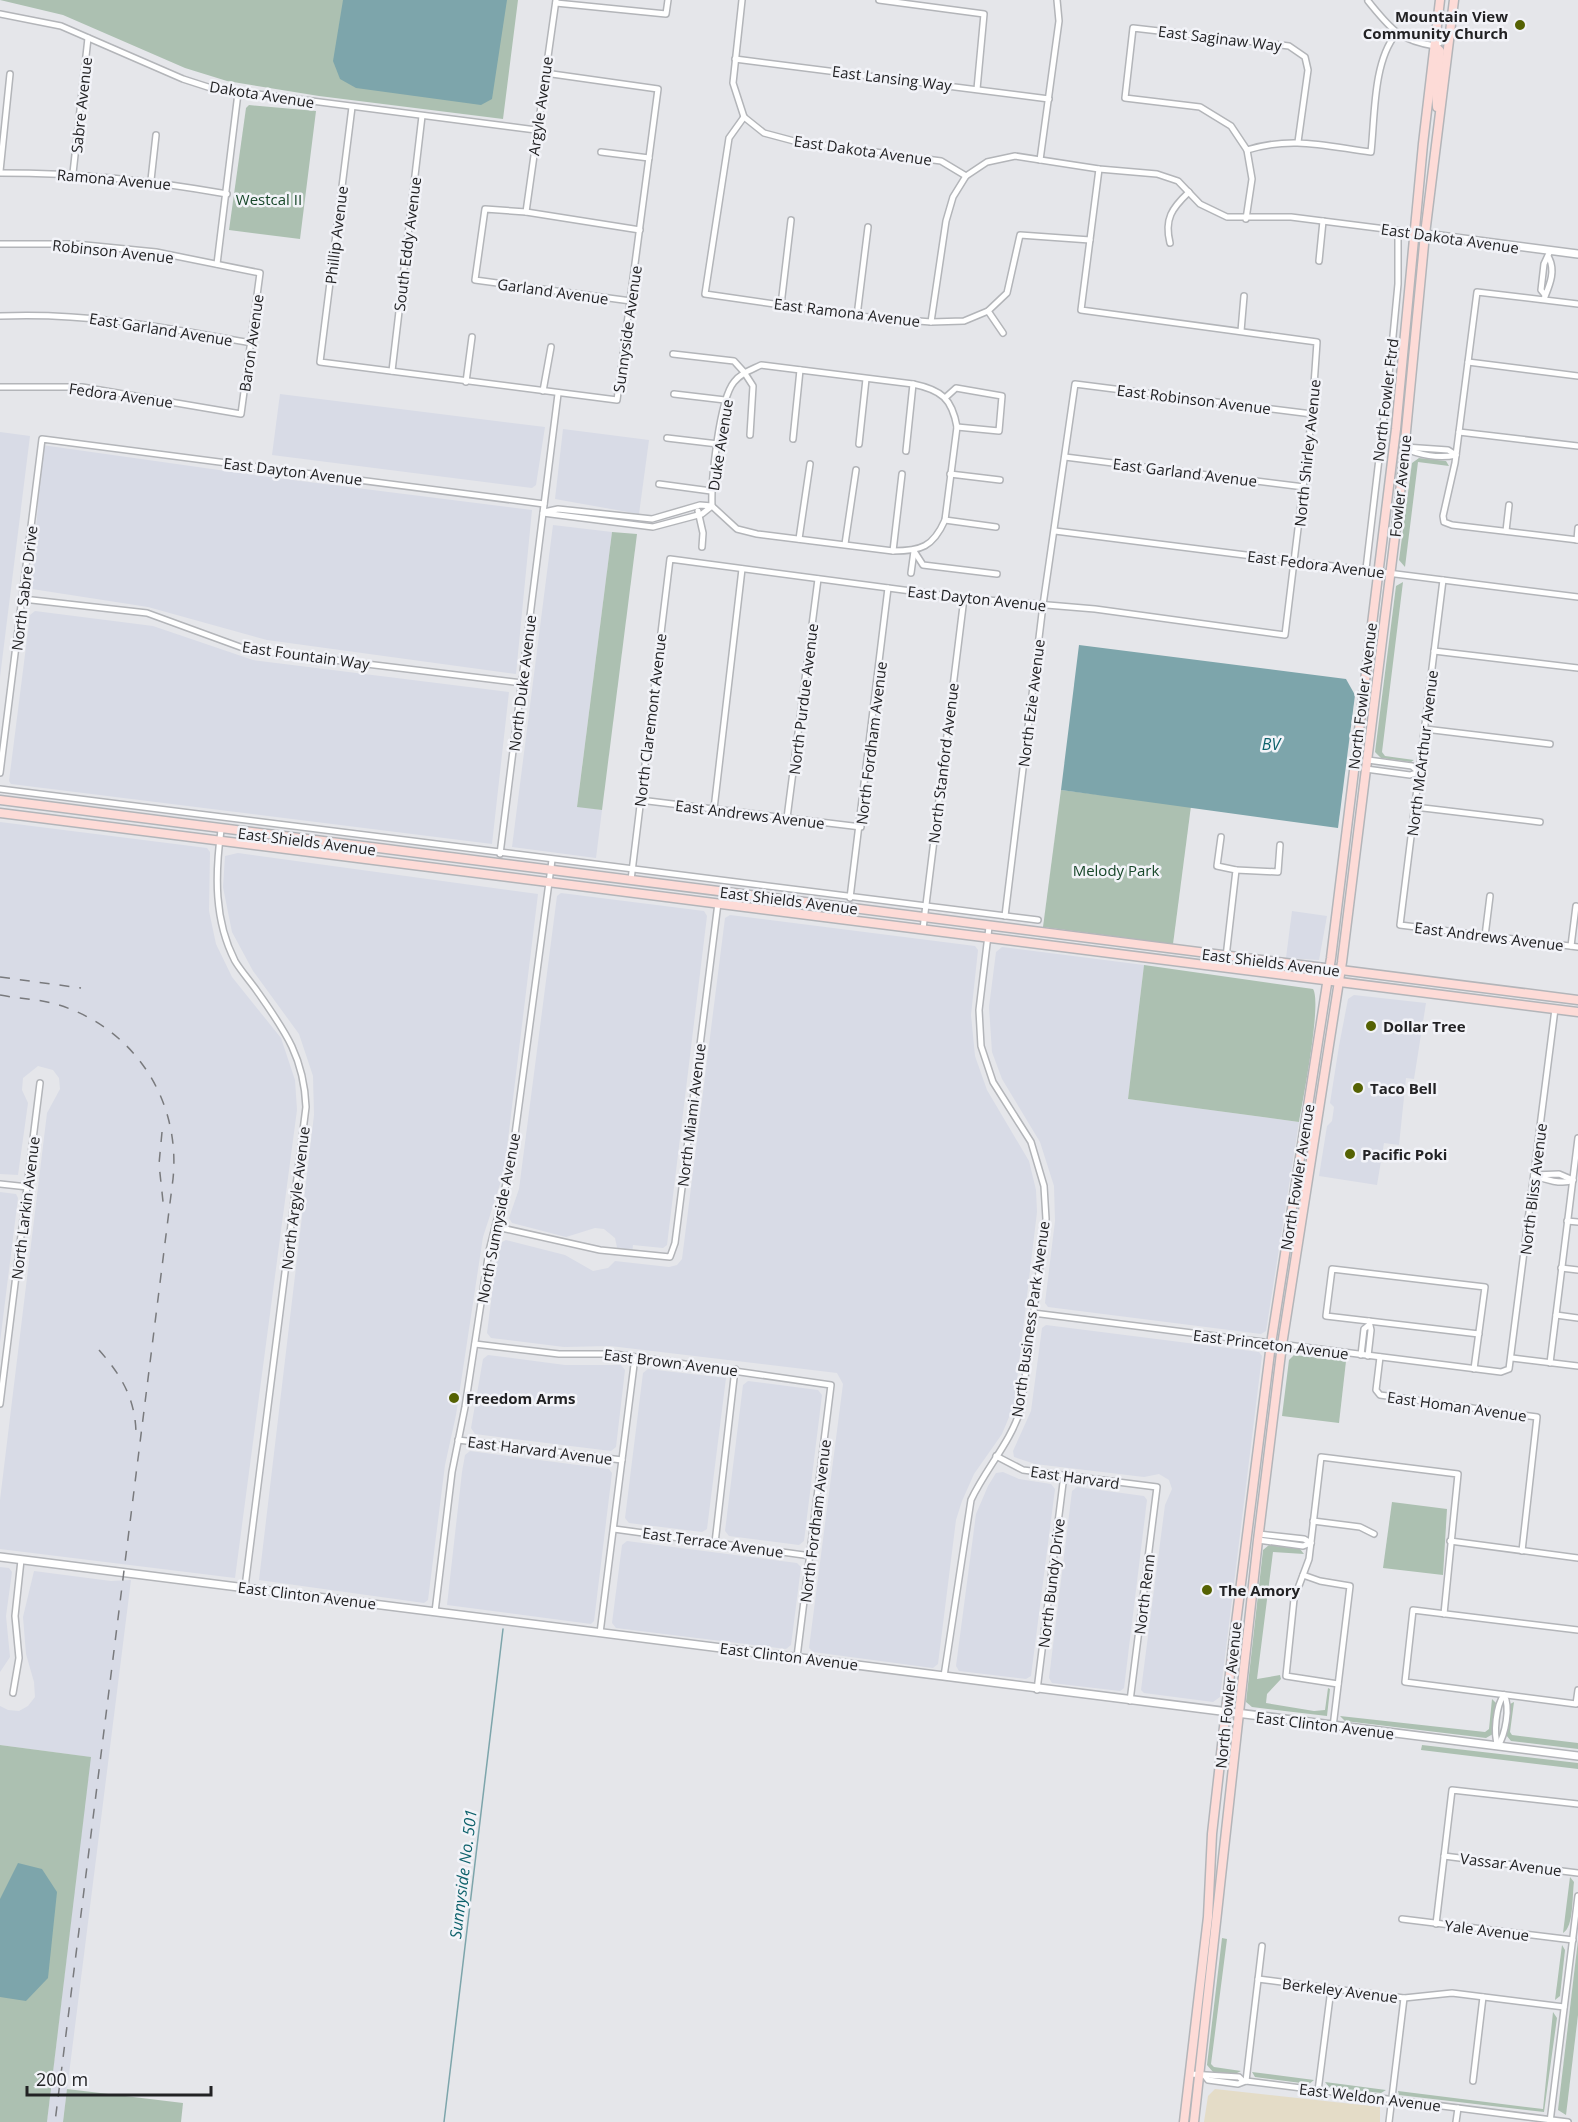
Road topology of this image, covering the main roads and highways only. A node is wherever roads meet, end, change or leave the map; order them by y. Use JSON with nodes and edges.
{"nodes":[{"id":1,"x":1440,"y":0,"type":"edge"},
{"id":2,"x":1454,"y":0,"type":"edge"},
{"id":3,"x":1435,"y":46,"type":"junction"},
{"id":4,"x":1439,"y":116,"type":"junction"},
{"id":5,"x":1362,"y":704,"type":"junction"},
{"id":6,"x":1367,"y":764,"type":"junction"},
{"id":7,"x":0,"y":801,"type":"edge"},
{"id":8,"x":0,"y":813,"type":"edge"},
{"id":9,"x":1161,"y":949,"type":"junction"},
{"id":10,"x":1079,"y":951,"type":"junction"},
{"id":11,"x":1329,"y":969,"type":"junction"},
{"id":12,"x":1341,"y":971,"type":"junction"},
{"id":13,"x":1328,"y":982,"type":"junction"},
{"id":14,"x":1339,"y":983,"type":"junction"},
{"id":15,"x":1465,"y":998,"type":"junction"},
{"id":16,"x":1554,"y":998,"type":"junction"},
{"id":17,"x":1578,"y":1000,"type":"edge"},
{"id":18,"x":1578,"y":1006,"type":"edge"},
{"id":19,"x":1555,"y":1009,"type":"junction"},
{"id":20,"x":1578,"y":1012,"type":"edge"},
{"id":21,"x":1300,"y":1158,"type":"junction"},
{"id":22,"x":1297,"y":1247,"type":"junction"},
{"id":23,"x":1254,"y":1481,"type":"junction"},
{"id":24,"x":1258,"y":1537,"type":"junction"},
{"id":25,"x":1184,"y":2122,"type":"edge"},
{"id":26,"x":1194,"y":2122,"type":"edge"}],
"edges":[{"from":1,"to":3,"type":"main road"},
{"from":2,"to":4,"type":"main road","name":"Fowler Avenue"},
{"from":3,"to":4,"type":"main road"},
{"from":3,"to":5,"type":"main road","name":"North Fowler Avenue"},
{"from":4,"to":6,"type":"main road","name":"Fowler Avenue"},
{"from":5,"to":6,"type":"main road"},
{"from":5,"to":11,"type":"main road","name":"North Fowler Avenue"},
{"from":6,"to":12,"type":"main road","name":"Fowler Avenue"},
{"from":7,"to":9,"type":"main road","name":"East Shields Avenue"},
{"from":8,"to":10,"type":"main road","name":"East Shields Avenue"},
{"from":9,"to":10,"type":"main road"},
{"from":9,"to":11,"type":"main road","name":"East Shields Avenue"},
{"from":10,"to":13,"type":"main road","name":"East Shields Avenue"},
{"from":11,"to":12,"type":"main road","name":"East Shields Avenue"},
{"from":11,"to":13,"type":"main road","name":"North Fowler Avenue"},
{"from":12,"to":14,"type":"main road","name":"North Fowler Avenue"},
{"from":12,"to":16,"type":"main road","name":"East Shields Avenue"},
{"from":13,"to":14,"type":"main road","name":"East Shields Avenue"},
{"from":13,"to":21,"type":"main road","name":"North Fowler Avenue"},
{"from":14,"to":15,"type":"main road","name":"East Shields Avenue"},
{"from":14,"to":22,"type":"main road","name":"North Fowler Avenue"},
{"from":15,"to":16,"type":"main road"},
{"from":15,"to":19,"type":"main road","name":"East Shields Avenue"},
{"from":16,"to":17,"type":"main road","name":"East Shields Avenue"},
{"from":18,"to":19,"type":"main road"},
{"from":19,"to":20,"type":"main road","name":"East Shields Avenue"},
{"from":21,"to":22,"type":"main road"},
{"from":21,"to":23,"type":"main road","name":"North Fowler Avenue"},
{"from":22,"to":24,"type":"main road","name":"North Fowler Avenue"},
{"from":23,"to":24,"type":"main road"},
{"from":23,"to":25,"type":"main road","name":"North Fowler Avenue"},
{"from":24,"to":26,"type":"main road","name":"North Fowler Avenue"}]}
